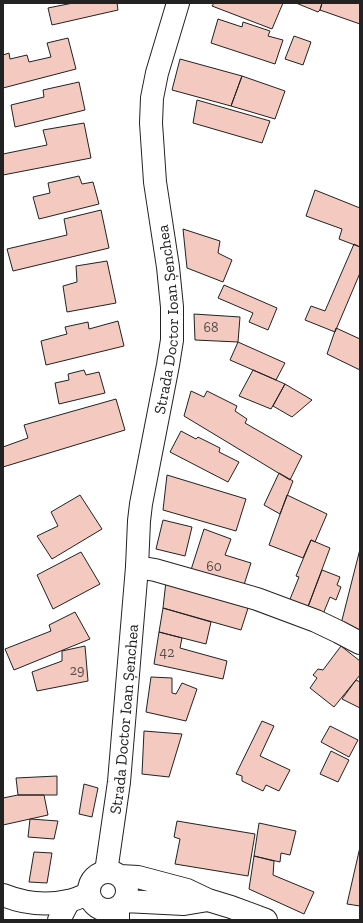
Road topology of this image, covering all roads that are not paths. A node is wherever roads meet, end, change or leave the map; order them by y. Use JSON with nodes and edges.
{"nodes":[{"id":1,"x":178,"y":3,"type":"edge"},
{"id":2,"x":137,"y":567,"type":"junction"},
{"id":3,"x":360,"y":643,"type":"edge"},
{"id":4,"x":113,"y":874,"type":"junction"},
{"id":5,"x":3,"y":895,"type":"edge"},
{"id":6,"x":208,"y":900,"type":"junction"},
{"id":7,"x":72,"y":905,"type":"edge"},
{"id":8,"x":120,"y":910,"type":"edge"},
{"id":9,"x":266,"y":920,"type":"edge"}],
"edges":[{"from":1,"to":2,"type":"street","name":"Strada Doctor Ioan Șenchea"},
{"from":2,"to":3,"type":"street"},
{"from":2,"to":4,"type":"street","name":"Strada Doctor Ioan Șenchea"},
{"from":4,"to":6,"type":"street"},
{"from":4,"to":7,"type":"street"},
{"from":4,"to":8,"type":"street"},
{"from":5,"to":7,"type":"street"},
{"from":6,"to":8,"type":"street"},
{"from":6,"to":9,"type":"street"},
{"from":7,"to":8,"type":"street"}]}
